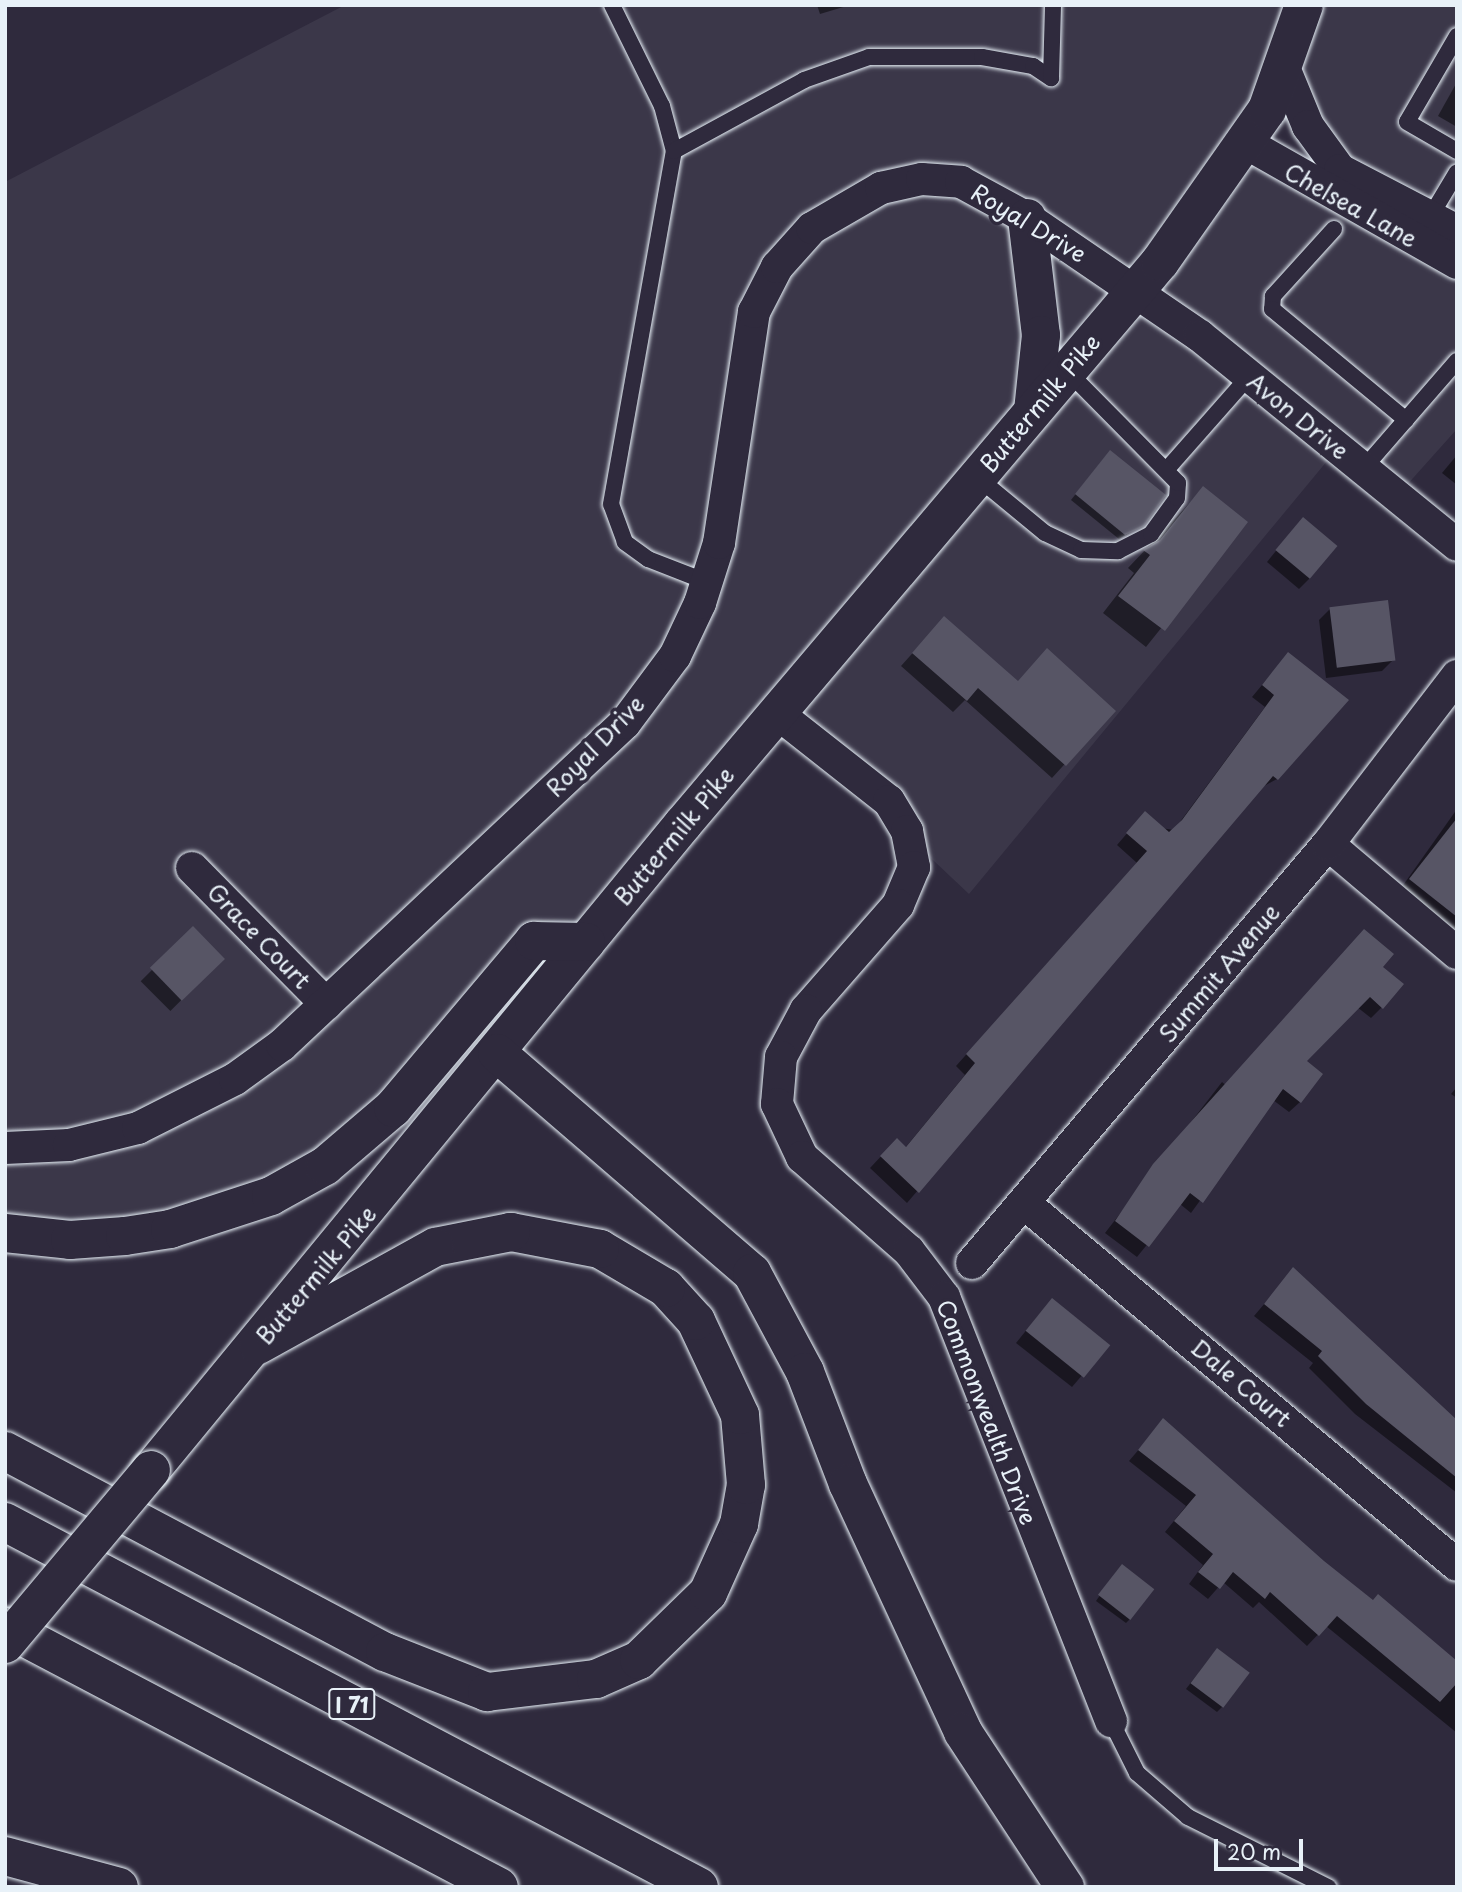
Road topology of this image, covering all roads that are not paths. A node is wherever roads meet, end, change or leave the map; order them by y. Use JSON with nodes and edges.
{"nodes":[{"id":1,"x":612,"y":5,"type":"edge"},
{"id":2,"x":1053,"y":5,"type":"edge"},
{"id":3,"x":1304,"y":5,"type":"edge"},
{"id":4,"x":1457,"y":36,"type":"edge"},
{"id":5,"x":1285,"y":70,"type":"junction"},
{"id":6,"x":1246,"y":144,"type":"junction"},
{"id":7,"x":674,"y":151,"type":"junction"},
{"id":8,"x":1457,"y":151,"type":"edge"},
{"id":9,"x":1457,"y":172,"type":"edge"},
{"id":10,"x":1027,"y":218,"type":"junction"},
{"id":11,"x":1443,"y":224,"type":"edge"},
{"id":12,"x":1334,"y":229,"type":"dead end"},
{"id":13,"x":1457,"y":264,"type":"edge"},
{"id":14,"x":1136,"y":291,"type":"junction"},
{"id":15,"x":1040,"y":345,"type":"junction"},
{"id":16,"x":1457,"y":361,"type":"edge"},
{"id":17,"x":1068,"y":371,"type":"junction"},
{"id":18,"x":1249,"y":376,"type":"junction"},
{"id":19,"x":1033,"y":411,"type":"junction"},
{"id":20,"x":1406,"y":420,"type":"junction"},
{"id":21,"x":1168,"y":468,"type":"junction"},
{"id":22,"x":1363,"y":469,"type":"junction"},
{"id":23,"x":977,"y":477,"type":"junction"},
{"id":24,"x":1457,"y":545,"type":"edge"},
{"id":25,"x":707,"y":582,"type":"junction"},
{"id":26,"x":1457,"y":676,"type":"edge"},
{"id":27,"x":777,"y":713,"type":"junction"},
{"id":28,"x":1328,"y":844,"type":"junction"},
{"id":29,"x":192,"y":868,"type":"dead end"},
{"id":30,"x":586,"y":942,"type":"junction"},
{"id":31,"x":1457,"y":953,"type":"edge"},
{"id":32,"x":326,"y":1004,"type":"junction"},
{"id":33,"x":497,"y":1053,"type":"junction"},
{"id":34,"x":5,"y":1148,"type":"edge"},
{"id":35,"x":1024,"y":1203,"type":"junction"},
{"id":36,"x":5,"y":1233,"type":"edge"},
{"id":37,"x":972,"y":1263,"type":"dead end"},
{"id":38,"x":258,"y":1345,"type":"junction"},
{"id":39,"x":5,"y":1451,"type":"edge"},
{"id":40,"x":5,"y":1522,"type":"edge"},
{"id":41,"x":1457,"y":1565,"type":"edge"},
{"id":42,"x":5,"y":1627,"type":"edge"},
{"id":43,"x":5,"y":1644,"type":"edge"},
{"id":44,"x":1111,"y":1721,"type":"joint"},
{"id":45,"x":5,"y":1856,"type":"edge"},
{"id":46,"x":119,"y":1887,"type":"edge"},
{"id":47,"x":499,"y":1887,"type":"edge"},
{"id":48,"x":699,"y":1887,"type":"edge"},
{"id":49,"x":1065,"y":1887,"type":"edge"},
{"id":50,"x":1328,"y":1887,"type":"edge"}],
"edges":[{"from":1,"to":7,"type":"lane"},
{"from":2,"to":7,"type":"lane"},
{"from":3,"to":5,"type":"main road","name":"Buttermilk Pike"},
{"from":4,"to":8,"type":"lane"},
{"from":5,"to":6,"type":"main road","name":"Buttermilk Pike"},
{"from":5,"to":11,"type":"street","name":"Chelsea Lane"},
{"from":6,"to":13,"type":"street","name":"Chelsea Lane"},
{"from":6,"to":14,"type":"main road","name":"Buttermilk Pike"},
{"from":7,"to":25,"type":"lane"},
{"from":9,"to":11,"type":"lane"},
{"from":10,"to":14,"type":"street","name":"Royal Drive"},
{"from":10,"to":15,"type":"main road"},
{"from":10,"to":25,"type":"street","name":"Royal Drive"},
{"from":12,"to":20,"type":"lane"},
{"from":14,"to":17,"type":"main road","name":"Buttermilk Pike"},
{"from":14,"to":18,"type":"street","name":"Avon Drive"},
{"from":15,"to":17,"type":"lane"},
{"from":15,"to":19,"type":"main road"},
{"from":16,"to":20,"type":"lane"},
{"from":17,"to":19,"type":"main road","name":"Buttermilk Pike"},
{"from":17,"to":21,"type":"lane"},
{"from":18,"to":21,"type":"lane"},
{"from":18,"to":22,"type":"street","name":"Avon Drive"},
{"from":19,"to":23,"type":"main road","name":"Buttermilk Pike"},
{"from":20,"to":22,"type":"lane"},
{"from":21,"to":23,"type":"lane"},
{"from":22,"to":24,"type":"street","name":"Avon Drive"},
{"from":23,"to":27,"type":"main road","name":"Buttermilk Pike"},
{"from":25,"to":32,"type":"street","name":"Royal Drive"},
{"from":26,"to":28,"type":"street","name":"Summit Avenue"},
{"from":27,"to":30,"type":"main road","name":"Buttermilk Pike"},
{"from":27,"to":44,"type":"street","name":"Commonwealth Drive"},
{"from":28,"to":31,"type":"street"},
{"from":28,"to":35,"type":"street","name":"Summit Avenue"},
{"from":29,"to":32,"type":"street","name":"Grace Court"},
{"from":30,"to":33,"type":"main road","name":"Buttermilk Pike"},
{"from":30,"to":36,"type":"main road"},
{"from":32,"to":34,"type":"street","name":"Royal Drive"},
{"from":33,"to":38,"type":"main road","name":"Buttermilk Pike"},
{"from":33,"to":49,"type":"main road"},
{"from":35,"to":37,"type":"street","name":"Summit Avenue"},
{"from":35,"to":41,"type":"street","name":"Dale Court"},
{"from":38,"to":39,"type":"main road"},
{"from":38,"to":43,"type":"main road","name":"Buttermilk Pike","bridge":true},
{"from":40,"to":48,"type":"main road","number":"I 71"},
{"from":42,"to":47,"type":"main road"},
{"from":44,"to":50,"type":"lane"},
{"from":45,"to":46,"type":"main road"}]}
